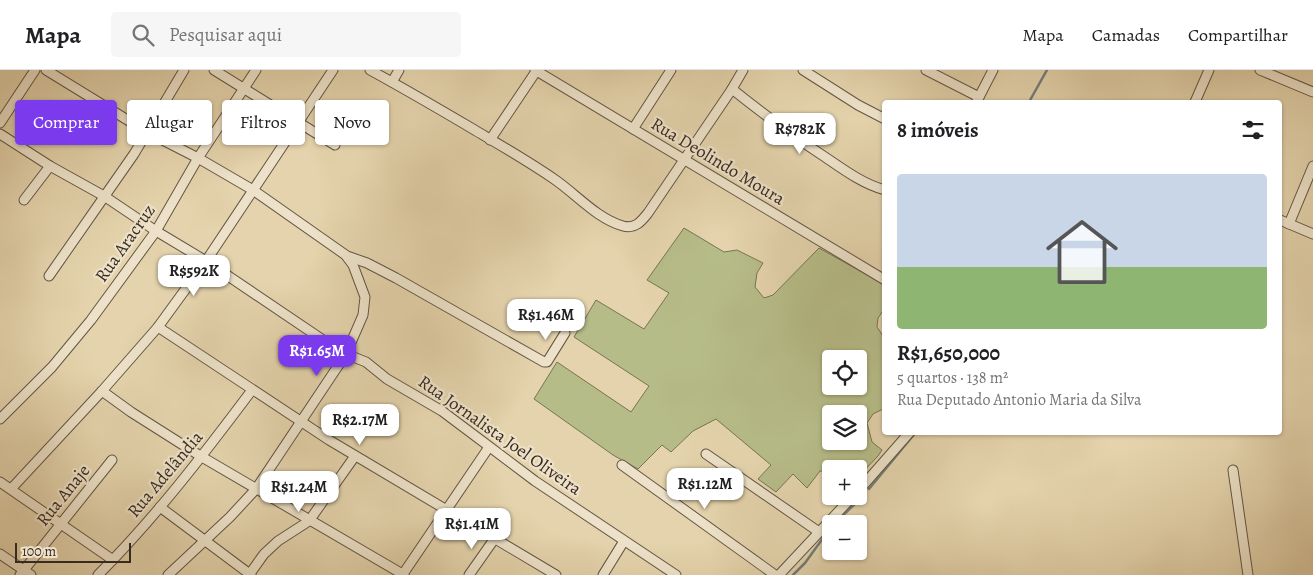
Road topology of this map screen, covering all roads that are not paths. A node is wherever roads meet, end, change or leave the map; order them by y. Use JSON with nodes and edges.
{"nodes":[{"id":1,"x":35,"y":70,"type":"edge"},
{"id":2,"x":46,"y":70,"type":"edge"},
{"id":3,"x":184,"y":70,"type":"edge"},
{"id":4,"x":214,"y":70,"type":"edge"},
{"id":5,"x":256,"y":70,"type":"edge"},
{"id":6,"x":333,"y":70,"type":"edge"},
{"id":7,"x":370,"y":70,"type":"edge"},
{"id":8,"x":399,"y":70,"type":"edge"},
{"id":9,"x":536,"y":70,"type":"edge"},
{"id":10,"x":672,"y":70,"type":"edge"},
{"id":11,"x":743,"y":70,"type":"edge"},
{"id":12,"x":802,"y":70,"type":"edge"},
{"id":13,"x":926,"y":70,"type":"edge"},
{"id":14,"x":993,"y":70,"type":"edge"},
{"id":15,"x":1209,"y":70,"type":"edge"},
{"id":16,"x":1260,"y":70,"type":"edge"},
{"id":17,"x":392,"y":82,"type":"junction"},
{"id":18,"x":244,"y":88,"type":"junction"},
{"id":19,"x":732,"y":90,"type":"junction"},
{"id":20,"x":1313,"y":92,"type":"edge"},
{"id":21,"x":166,"y":100,"type":"edge"},
{"id":22,"x":263,"y":100,"type":"edge"},
{"id":23,"x":978,"y":100,"type":"edge"},
{"id":24,"x":1196,"y":100,"type":"edge"},
{"id":25,"x":305,"y":112,"type":"edge"},
{"id":26,"x":882,"y":117,"type":"edge"},
{"id":27,"x":127,"y":120,"type":"edge"},
{"id":28,"x":0,"y":123,"type":"edge"},
{"id":29,"x":634,"y":129,"type":"junction"},
{"id":30,"x":0,"y":134,"type":"edge"},
{"id":31,"x":490,"y":140,"type":"junction"},
{"id":32,"x":139,"y":145,"type":"edge"},
{"id":33,"x":172,"y":145,"type":"edge"},
{"id":34,"x":283,"y":145,"type":"edge"},
{"id":35,"x":198,"y":158,"type":"junction"},
{"id":36,"x":683,"y":160,"type":"junction"},
{"id":37,"x":50,"y":166,"type":"junction"},
{"id":38,"x":1313,"y":166,"type":"edge"},
{"id":39,"x":882,"y":189,"type":"edge"},
{"id":40,"x":253,"y":190,"type":"junction"},
{"id":41,"x":104,"y":196,"type":"junction"},
{"id":42,"x":24,"y":200,"type":"dead end"},
{"id":43,"x":1282,"y":221,"type":"edge"},
{"id":44,"x":1289,"y":224,"type":"junction"},
{"id":45,"x":156,"y":231,"type":"junction"},
{"id":46,"x":1313,"y":234,"type":"edge"},
{"id":47,"x":347,"y":256,"type":"junction"},
{"id":48,"x":206,"y":261,"type":"junction"},
{"id":49,"x":49,"y":276,"type":"dead end"},
{"id":50,"x":882,"y":278,"type":"edge"},
{"id":51,"x":158,"y":327,"type":"junction"},
{"id":52,"x":565,"y":333,"type":"dead end"},
{"id":53,"x":346,"y":354,"type":"junction"},
{"id":54,"x":252,"y":390,"type":"junction"},
{"id":55,"x":102,"y":391,"type":"junction"},
{"id":56,"x":0,"y":419,"type":"edge"},
{"id":57,"x":302,"y":422,"type":"junction"},
{"id":58,"x":907,"y":435,"type":"edge"},
{"id":59,"x":489,"y":447,"type":"junction"},
{"id":60,"x":706,"y":454,"type":"dead end"},
{"id":61,"x":355,"y":456,"type":"junction"},
{"id":62,"x":202,"y":457,"type":"junction"},
{"id":63,"x":112,"y":460,"type":"dead end"},
{"id":64,"x":622,"y":465,"type":"dead end"},
{"id":65,"x":1233,"y":470,"type":"dead end"},
{"id":66,"x":867,"y":481,"type":"edge"},
{"id":67,"x":0,"y":482,"type":"edge"},
{"id":68,"x":11,"y":489,"type":"junction"},
{"id":69,"x":256,"y":489,"type":"junction"},
{"id":70,"x":844,"y":505,"type":"edge"},
{"id":71,"x":160,"y":507,"type":"junction"},
{"id":72,"x":445,"y":510,"type":"junction"},
{"id":73,"x":309,"y":521,"type":"junction"},
{"id":74,"x":61,"y":524,"type":"junction"},
{"id":75,"x":819,"y":532,"type":"junction"},
{"id":76,"x":495,"y":538,"type":"junction"},
{"id":77,"x":205,"y":541,"type":"junction"},
{"id":78,"x":624,"y":541,"type":"junction"},
{"id":79,"x":0,"y":554,"type":"edge"},
{"id":80,"x":113,"y":560,"type":"junction"},
{"id":81,"x":545,"y":572,"type":"edge"},
{"id":82,"x":25,"y":573,"type":"edge"},
{"id":83,"x":98,"y":575,"type":"edge"},
{"id":84,"x":168,"y":575,"type":"edge"},
{"id":85,"x":250,"y":575,"type":"edge"},
{"id":86,"x":403,"y":575,"type":"edge"},
{"id":87,"x":469,"y":575,"type":"edge"},
{"id":88,"x":556,"y":575,"type":"edge"},
{"id":89,"x":603,"y":575,"type":"edge"},
{"id":90,"x":676,"y":575,"type":"edge"},
{"id":91,"x":775,"y":575,"type":"edge"},
{"id":92,"x":779,"y":575,"type":"edge"},
{"id":93,"x":1248,"y":575,"type":"edge"}],
"edges":[{"from":1,"to":28,"type":"street"},
{"from":2,"to":27,"type":"street"},
{"from":3,"to":21,"type":"street"},
{"from":4,"to":18,"type":"street"},
{"from":5,"to":18,"type":"street","name":"Rua Aracruz"},
{"from":6,"to":25,"type":"street"},
{"from":7,"to":17,"type":"street"},
{"from":8,"to":17,"type":"street"},
{"from":9,"to":29,"type":"street","name":"Rua Deolindo Moura"},
{"from":9,"to":31,"type":"street"},
{"from":10,"to":29,"type":"street"},
{"from":11,"to":19,"type":"street"},
{"from":12,"to":26,"type":"street"},
{"from":13,"to":23,"type":"street"},
{"from":14,"to":23,"type":"street"},
{"from":15,"to":24,"type":"street"},
{"from":16,"to":20,"type":"street"},
{"from":17,"to":31,"type":"street"},
{"from":18,"to":22,"type":"street"},
{"from":18,"to":35,"type":"street","name":"Rua Aracruz"},
{"from":19,"to":36,"type":"street"},
{"from":19,"to":39,"type":"street"},
{"from":29,"to":36,"type":"street","name":"Rua Deolindo Moura"},
{"from":30,"to":37,"type":"street","name":"Rua Jornalista Joel Oliveira"},
{"from":31,"to":36,"type":"street"},
{"from":32,"to":41,"type":"street"},
{"from":33,"to":35,"type":"street"},
{"from":34,"to":40,"type":"street"},
{"from":35,"to":40,"type":"street"},
{"from":35,"to":45,"type":"street","name":"Rua Aracruz"},
{"from":36,"to":50,"type":"street","name":"Rua Deolindo Moura"},
{"from":37,"to":41,"type":"street","name":"Rua Jornalista Joel Oliveira"},
{"from":37,"to":42,"type":"street"},
{"from":38,"to":44,"type":"street"},
{"from":40,"to":47,"type":"street"},
{"from":40,"to":48,"type":"street"},
{"from":41,"to":45,"type":"street","name":"Rua Jornalista Joel Oliveira"},
{"from":41,"to":49,"type":"street"},
{"from":43,"to":44,"type":"street"},
{"from":44,"to":46,"type":"street"},
{"from":45,"to":48,"type":"street","name":"Rua Jornalista Joel Oliveira"},
{"from":45,"to":56,"type":"street","name":"Rua Aracruz"},
{"from":47,"to":52,"type":"street"},
{"from":47,"to":53,"type":"street"},
{"from":48,"to":51,"type":"street"},
{"from":48,"to":53,"type":"street","name":"Rua Jornalista Joel Oliveira"},
{"from":51,"to":54,"type":"street"},
{"from":51,"to":55,"type":"street"},
{"from":53,"to":57,"type":"street"},
{"from":53,"to":59,"type":"street","name":"Rua Jornalista Joel Oliveira"},
{"from":54,"to":57,"type":"street"},
{"from":54,"to":62,"type":"street","name":"Rua Adelândia"},
{"from":55,"to":62,"type":"street"},
{"from":55,"to":68,"type":"street"},
{"from":57,"to":61,"type":"street"},
{"from":57,"to":69,"type":"street"},
{"from":58,"to":66,"type":"street"},
{"from":59,"to":72,"type":"street"},
{"from":59,"to":78,"type":"street","name":"Rua Jornalista Joel Oliveira"},
{"from":60,"to":75,"type":"street"},
{"from":61,"to":72,"type":"street"},
{"from":61,"to":73,"type":"street"},
{"from":62,"to":69,"type":"street"},
{"from":62,"to":71,"type":"street","name":"Rua Adelândia"},
{"from":63,"to":74,"type":"street","name":"Rua Anaje"},
{"from":64,"to":91,"type":"street"},
{"from":65,"to":93,"type":"street"},
{"from":67,"to":68,"type":"street"},
{"from":68,"to":74,"type":"street"},
{"from":69,"to":73,"type":"street"},
{"from":69,"to":77,"type":"street"},
{"from":70,"to":75,"type":"street"},
{"from":71,"to":77,"type":"street"},
{"from":71,"to":80,"type":"street","name":"Rua Adelândia"},
{"from":72,"to":76,"type":"street"},
{"from":72,"to":86,"type":"street"},
{"from":73,"to":85,"type":"street"},
{"from":73,"to":86,"type":"street"},
{"from":74,"to":80,"type":"street"},
{"from":74,"to":82,"type":"street","name":"Rua Anaje"},
{"from":75,"to":92,"type":"street"},
{"from":76,"to":81,"type":"street"},
{"from":76,"to":87,"type":"street"},
{"from":77,"to":84,"type":"street"},
{"from":77,"to":85,"type":"street"},
{"from":78,"to":89,"type":"street"},
{"from":78,"to":90,"type":"street","name":"Rua Jornalista Joel Oliveira"},
{"from":79,"to":82,"type":"street"},
{"from":80,"to":83,"type":"street","name":"Rua Adelândia"},
{"from":81,"to":88,"type":"street"}]}
